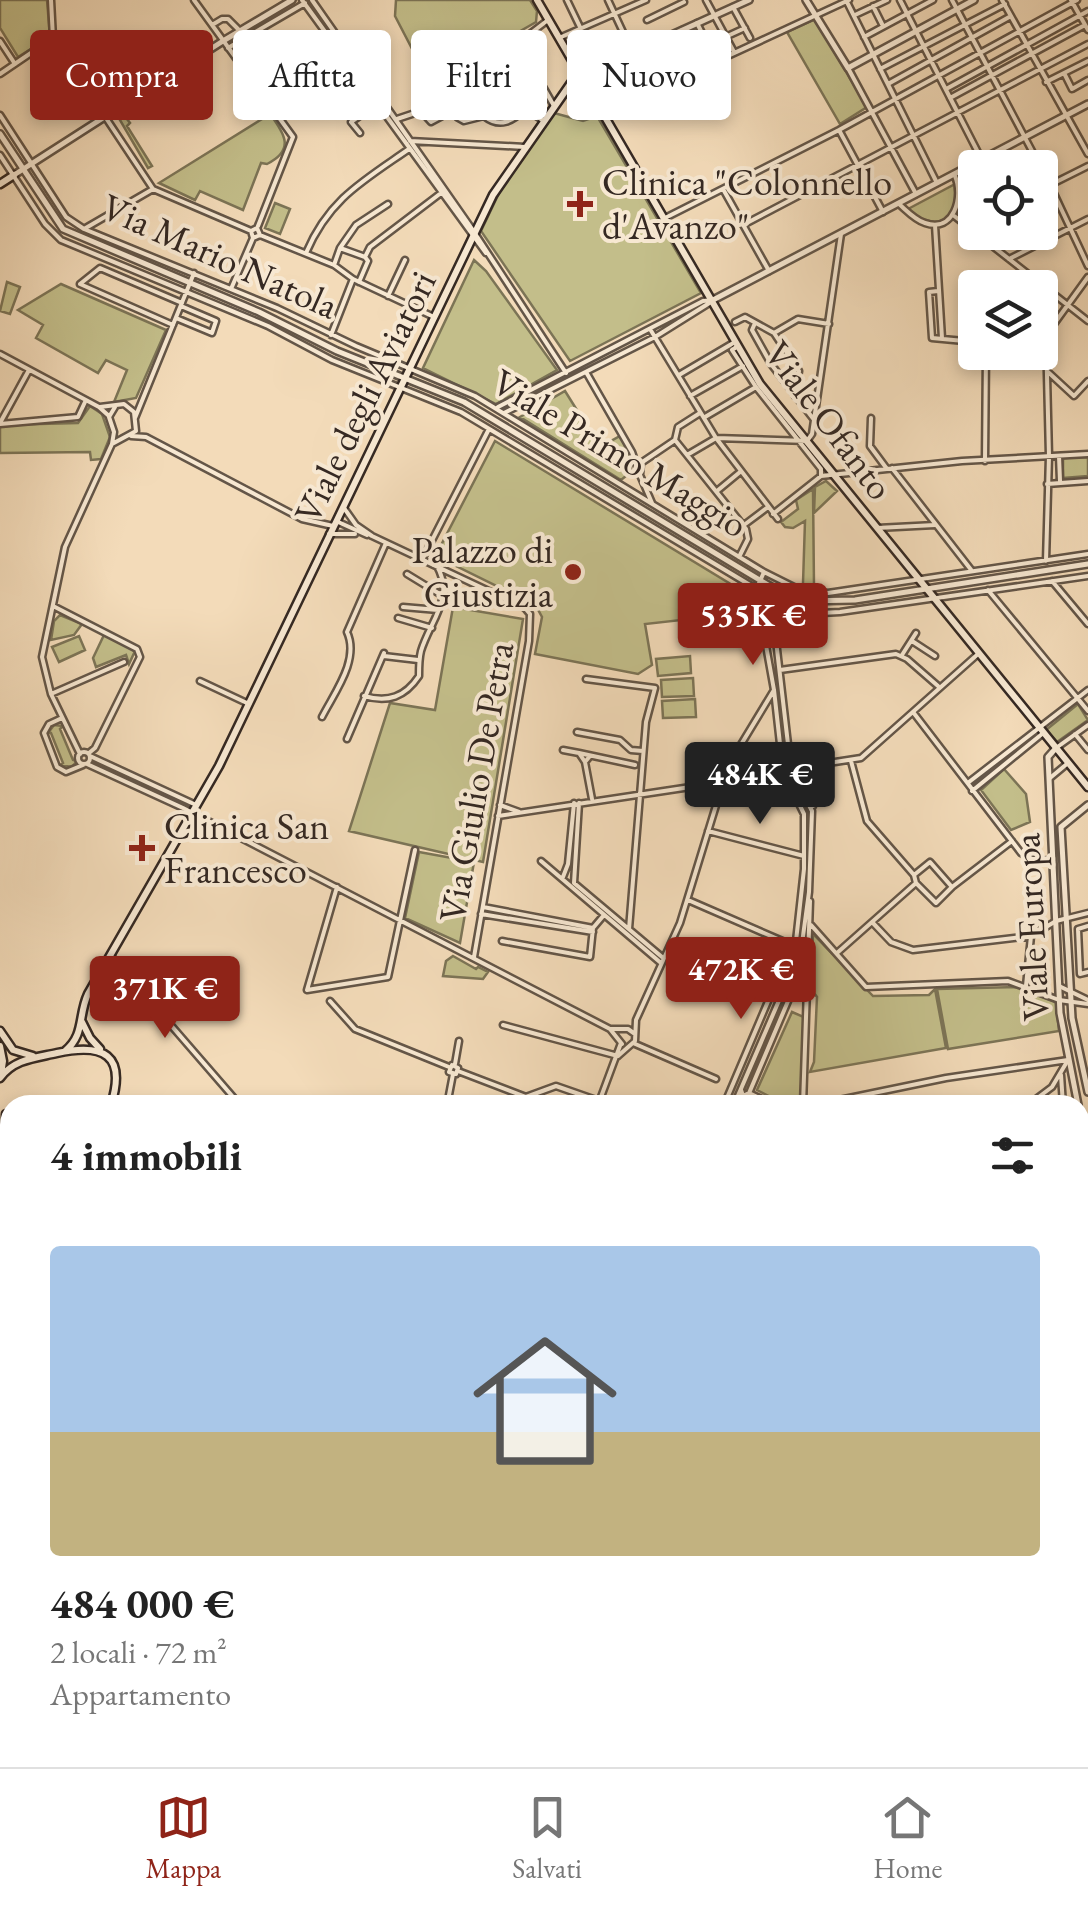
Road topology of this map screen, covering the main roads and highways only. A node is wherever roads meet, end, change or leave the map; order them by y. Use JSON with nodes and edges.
{"nodes":[{"id":1,"x":537,"y":0,"type":"edge"},
{"id":2,"x":567,"y":53,"type":"edge"},
{"id":3,"x":567,"y":89,"type":"edge"},
{"id":4,"x":609,"y":120,"type":"edge"},
{"id":5,"x":14,"y":175,"type":"road end"},
{"id":6,"x":0,"y":184,"type":"edge"},
{"id":7,"x":1088,"y":787,"type":"edge"},
{"id":8,"x":81,"y":1021,"type":"junction"},
{"id":9,"x":0,"y":1031,"type":"edge"},
{"id":10,"x":0,"y":1046,"type":"edge"},
{"id":11,"x":65,"y":1051,"type":"junction"},
{"id":12,"x":105,"y":1054,"type":"junction"},
{"id":13,"x":40,"y":1057,"type":"junction"},
{"id":14,"x":0,"y":1076,"type":"edge"},
{"id":15,"x":113,"y":1095,"type":"edge"}],
"edges":[{"from":1,"to":2,"type":"main road","name":"Viale Ofanto"},
{"from":3,"to":8,"type":"main road","name":"Viale degli Aviatori"},
{"from":4,"to":7,"type":"main road","name":"Viale Ofanto"},
{"from":5,"to":6,"type":"main road"},
{"from":8,"to":11,"type":"main road","name":"Viale degli Aviatori"},
{"from":8,"to":12,"type":"main road"},
{"from":9,"to":13,"type":"main road"},
{"from":10,"to":14,"type":"main road"},
{"from":11,"to":12,"type":"main road"},
{"from":11,"to":13,"type":"main road"},
{"from":12,"to":15,"type":"main road"},
{"from":13,"to":14,"type":"main road"}]}
